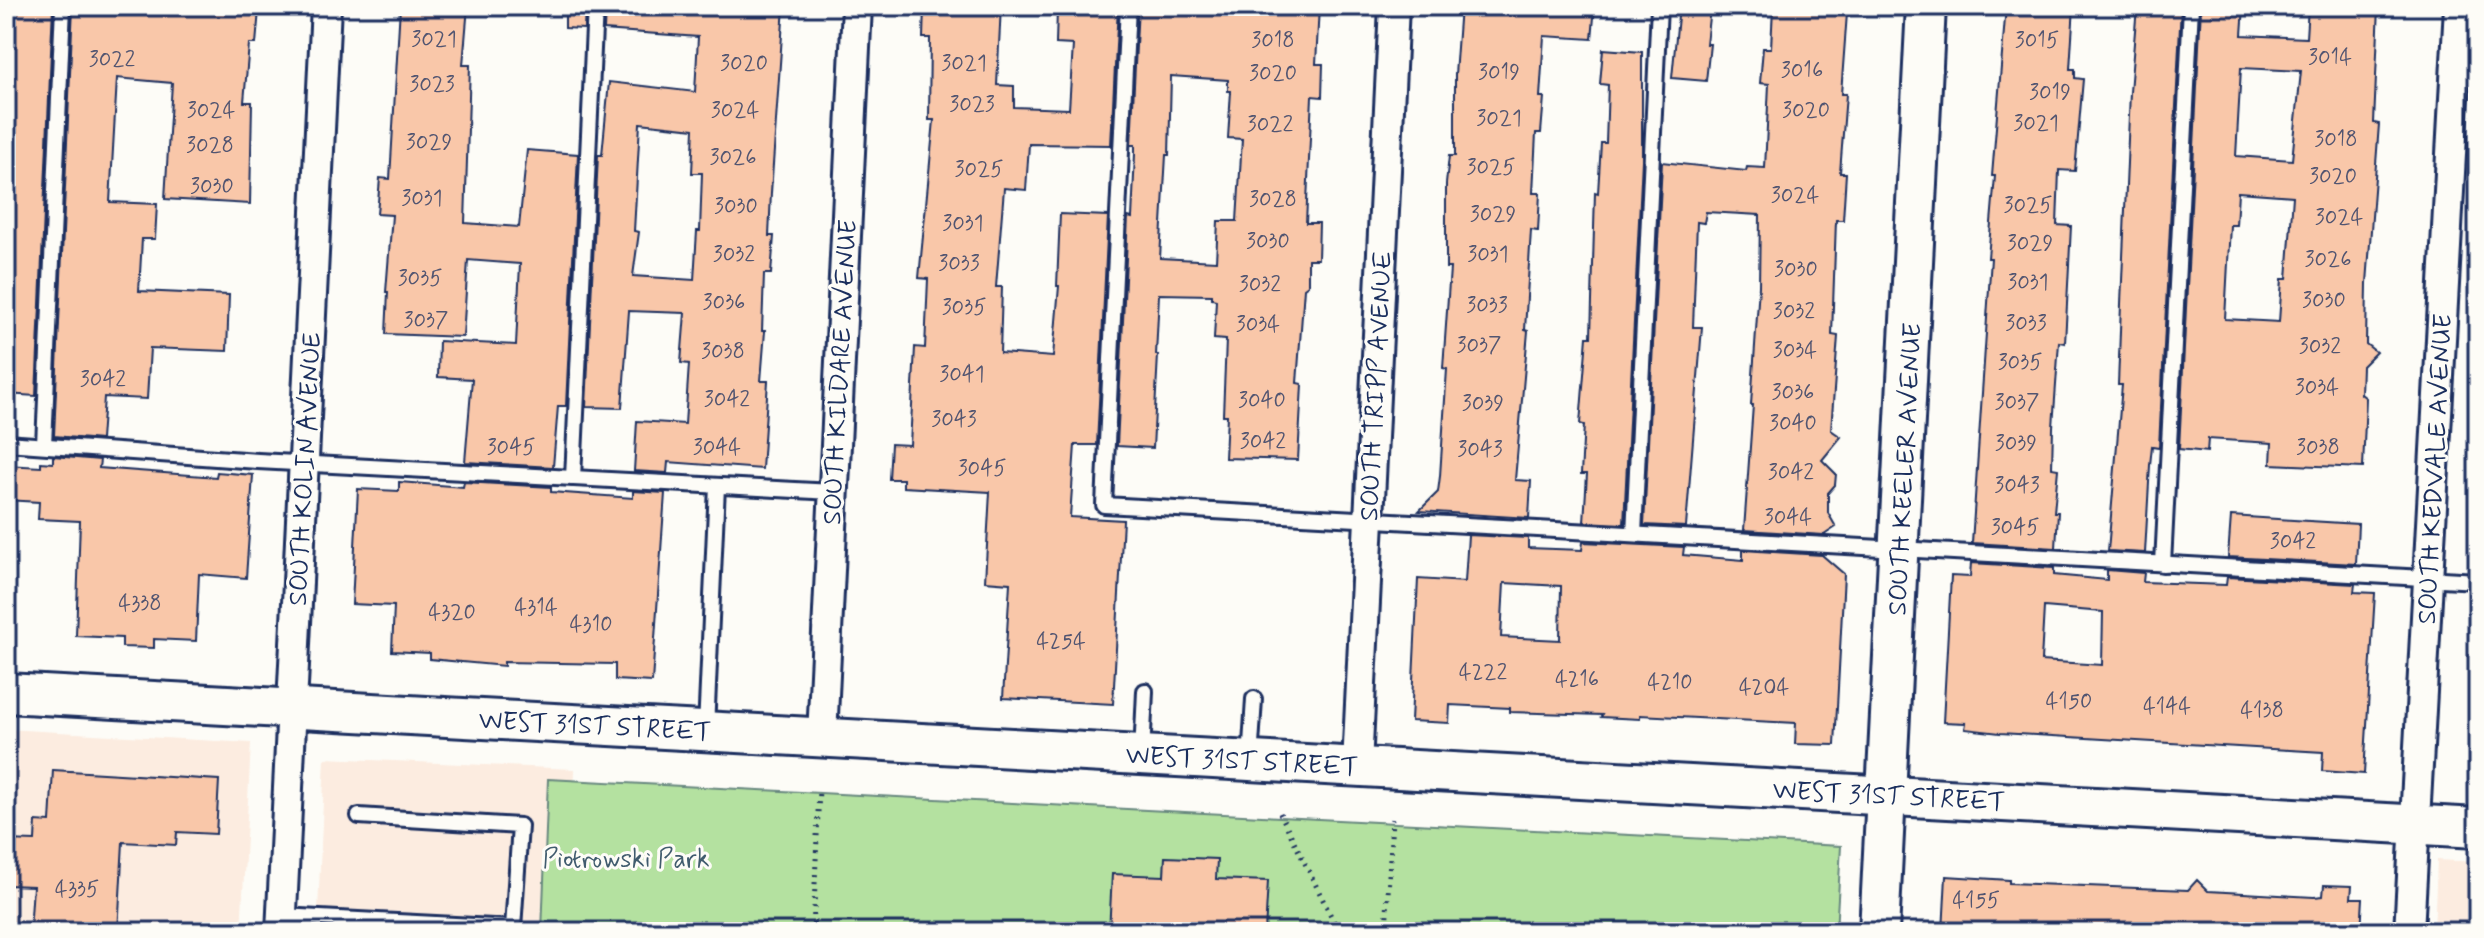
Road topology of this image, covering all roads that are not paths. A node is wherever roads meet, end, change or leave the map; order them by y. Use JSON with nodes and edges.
{"nodes":[{"id":1,"x":63,"y":6,"type":"edge"},
{"id":2,"x":326,"y":6,"type":"edge"},
{"id":3,"x":595,"y":6,"type":"edge"},
{"id":4,"x":857,"y":6,"type":"edge"},
{"id":5,"x":1128,"y":6,"type":"edge"},
{"id":6,"x":1394,"y":6,"type":"edge"},
{"id":7,"x":1659,"y":6,"type":"edge"},
{"id":8,"x":1926,"y":6,"type":"edge"},
{"id":9,"x":2191,"y":6,"type":"edge"},
{"id":10,"x":2459,"y":6,"type":"edge"},
{"id":11,"x":6,"y":443,"type":"edge"},
{"id":12,"x":44,"y":445,"type":"junction"},
{"id":13,"x":304,"y":463,"type":"junction"},
{"id":14,"x":573,"y":478,"type":"junction"},
{"id":15,"x":717,"y":486,"type":"junction"},
{"id":16,"x":833,"y":492,"type":"junction"},
{"id":17,"x":1369,"y":520,"type":"junction"},
{"id":18,"x":1634,"y":534,"type":"junction"},
{"id":19,"x":1901,"y":549,"type":"junction"},
{"id":20,"x":2163,"y":564,"type":"junction"},
{"id":21,"x":2427,"y":578,"type":"junction"},
{"id":22,"x":2478,"y":581,"type":"edge"},
{"id":23,"x":1145,"y":691,"type":"dead end"},
{"id":24,"x":6,"y":693,"type":"edge"},
{"id":25,"x":1254,"y":699,"type":"dead end"},
{"id":26,"x":292,"y":708,"type":"junction"},
{"id":27,"x":706,"y":731,"type":"junction"},
{"id":28,"x":822,"y":737,"type":"junction"},
{"id":29,"x":1142,"y":755,"type":"junction"},
{"id":30,"x":1250,"y":761,"type":"junction"},
{"id":31,"x":1357,"y":766,"type":"junction"},
{"id":32,"x":1886,"y":795,"type":"junction"},
{"id":33,"x":359,"y":816,"type":"dead end"},
{"id":34,"x":2414,"y":824,"type":"junction"},
{"id":35,"x":2478,"y":828,"type":"edge"},
{"id":36,"x":281,"y":924,"type":"edge"},
{"id":37,"x":1879,"y":932,"type":"edge"},
{"id":38,"x":2409,"y":932,"type":"edge"}],
"edges":[{"from":1,"to":12,"type":"lane"},
{"from":2,"to":13,"type":"street","name":"SOUTH KOLIN AVENUE"},
{"from":3,"to":14,"type":"lane"},
{"from":4,"to":16,"type":"street","name":"SOUTH KILDARE AVENUE"},
{"from":5,"to":17,"type":"lane"},
{"from":6,"to":17,"type":"street","name":"SOUTH TRIPP AVENUE"},
{"from":7,"to":18,"type":"lane"},
{"from":8,"to":19,"type":"main road","name":"SOUTH KEELER AVENUE"},
{"from":9,"to":20,"type":"lane"},
{"from":10,"to":21,"type":"street","name":"SOUTH KEDVALE AVENUE"},
{"from":11,"to":12,"type":"lane"},
{"from":12,"to":13,"type":"lane"},
{"from":13,"to":14,"type":"lane"},
{"from":13,"to":26,"type":"street","name":"SOUTH KOLIN AVENUE"},
{"from":14,"to":15,"type":"lane"},
{"from":15,"to":16,"type":"lane"},
{"from":15,"to":27,"type":"lane"},
{"from":16,"to":28,"type":"street","name":"SOUTH KILDARE AVENUE"},
{"from":17,"to":18,"type":"lane"},
{"from":17,"to":31,"type":"street","name":"SOUTH TRIPP AVENUE"},
{"from":18,"to":19,"type":"lane"},
{"from":19,"to":20,"type":"lane"},
{"from":19,"to":32,"type":"main road","name":"SOUTH KEELER AVENUE"},
{"from":20,"to":21,"type":"lane"},
{"from":21,"to":22,"type":"lane"},
{"from":21,"to":34,"type":"street","name":"SOUTH KEDVALE AVENUE"},
{"from":23,"to":29,"type":"lane"},
{"from":24,"to":26,"type":"main road","name":"WEST 31ST STREET"},
{"from":25,"to":30,"type":"lane"},
{"from":26,"to":27,"type":"main road","name":"WEST 31ST STREET"},
{"from":26,"to":36,"type":"street","name":"SOUTH KOLIN AVENUE"},
{"from":27,"to":28,"type":"main road","name":"WEST 31ST STREET"},
{"from":28,"to":29,"type":"main road","name":"WEST 31ST STREET"},
{"from":29,"to":30,"type":"main road","name":"WEST 31ST STREET"},
{"from":30,"to":31,"type":"main road","name":"WEST 31ST STREET"},
{"from":31,"to":32,"type":"main road","name":"WEST 31ST STREET"},
{"from":32,"to":34,"type":"main road","name":"WEST 31ST STREET"},
{"from":32,"to":37,"type":"main road","name":"SOUTH KEELER AVENUE"},
{"from":33,"to":36,"type":"lane"},
{"from":34,"to":35,"type":"main road","name":"WEST 31ST STREET"},
{"from":34,"to":38,"type":"street","name":"SOUTH KEDVALE AVENUE"}]}
